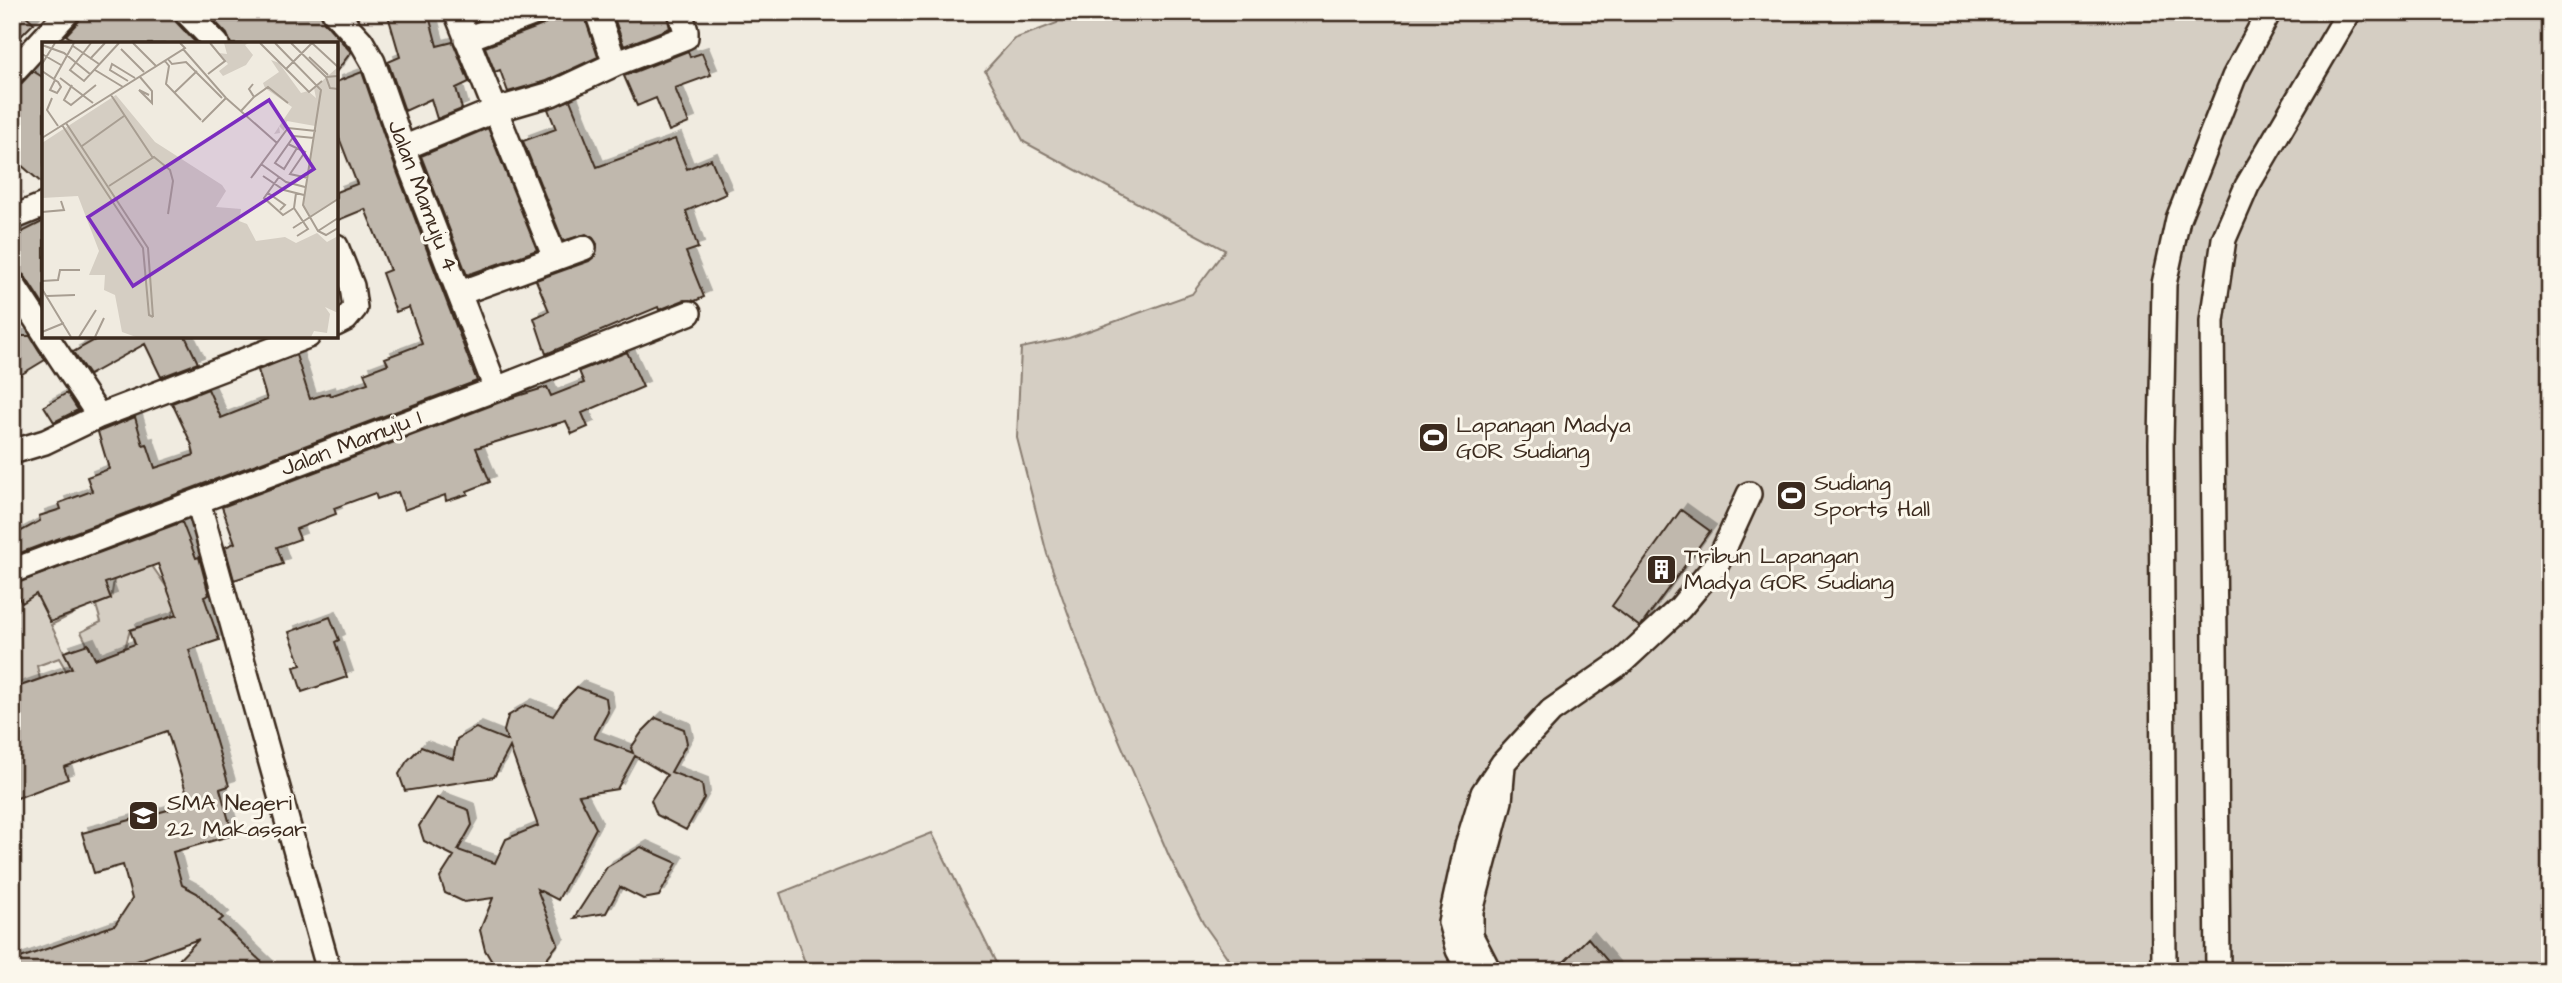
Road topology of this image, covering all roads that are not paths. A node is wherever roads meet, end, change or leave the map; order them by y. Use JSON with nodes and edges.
{"nodes":[{"id":1,"x":68,"y":12,"type":"edge"},
{"id":2,"x":186,"y":12,"type":"edge"},
{"id":3,"x":334,"y":12,"type":"edge"},
{"id":4,"x":456,"y":12,"type":"edge"},
{"id":5,"x":538,"y":12,"type":"edge"},
{"id":6,"x":597,"y":12,"type":"edge"},
{"id":7,"x":680,"y":12,"type":"edge"},
{"id":8,"x":2269,"y":12,"type":"edge"},
{"id":9,"x":2349,"y":12,"type":"edge"},
{"id":10,"x":466,"y":38,"type":"junction"},
{"id":11,"x":215,"y":42,"type":"edge"},
{"id":12,"x":615,"y":64,"type":"junction"},
{"id":13,"x":12,"y":73,"type":"edge"},
{"id":14,"x":496,"y":110,"type":"junction"},
{"id":15,"x":402,"y":148,"type":"junction"},
{"id":16,"x":42,"y":206,"type":"edge"},
{"id":17,"x":12,"y":218,"type":"edge"},
{"id":18,"x":584,"y":247,"type":"dead end"},
{"id":19,"x":338,"y":251,"type":"edge"},
{"id":20,"x":555,"y":258,"type":"junction"},
{"id":21,"x":12,"y":283,"type":"edge"},
{"id":22,"x":460,"y":293,"type":"junction"},
{"id":23,"x":689,"y":313,"type":"dead end"},
{"id":24,"x":338,"y":323,"type":"edge"},
{"id":25,"x":42,"y":326,"type":"edge"},
{"id":26,"x":50,"y":338,"type":"edge"},
{"id":27,"x":303,"y":338,"type":"edge"},
{"id":28,"x":496,"y":389,"type":"junction"},
{"id":29,"x":99,"y":416,"type":"junction"},
{"id":30,"x":12,"y":452,"type":"edge"},
{"id":31,"x":1749,"y":494,"type":"dead end"},
{"id":32,"x":198,"y":500,"type":"junction"},
{"id":33,"x":12,"y":571,"type":"edge"},
{"id":34,"x":1503,"y":763,"type":"junction"},
{"id":35,"x":329,"y":971,"type":"edge"},
{"id":36,"x":1469,"y":971,"type":"edge"},
{"id":37,"x":1489,"y":971,"type":"edge"},
{"id":38,"x":2164,"y":971,"type":"edge"},
{"id":39,"x":2218,"y":971,"type":"edge"}],
"edges":[{"from":1,"to":13,"type":"street"},
{"from":2,"to":11,"type":"street"},
{"from":3,"to":15,"type":"street","name":"Jalan Mamuju 4"},
{"from":4,"to":10,"type":"street"},
{"from":5,"to":10,"type":"street"},
{"from":6,"to":12,"type":"street"},
{"from":7,"to":12,"type":"street"},
{"from":8,"to":38,"type":"street"},
{"from":9,"to":39,"type":"street"},
{"from":10,"to":14,"type":"street"},
{"from":12,"to":14,"type":"street"},
{"from":14,"to":15,"type":"street"},
{"from":14,"to":20,"type":"street"},
{"from":15,"to":22,"type":"street","name":"Jalan Mamuju 4"},
{"from":16,"to":17,"type":"street"},
{"from":18,"to":20,"type":"street"},
{"from":19,"to":24,"type":"street"},
{"from":20,"to":22,"type":"street"},
{"from":21,"to":25,"type":"street"},
{"from":22,"to":28,"type":"street","name":"Jalan Mamuju 4"},
{"from":23,"to":28,"type":"street","name":"Jalan Mamuju 1"},
{"from":26,"to":29,"type":"street"},
{"from":27,"to":29,"type":"street"},
{"from":28,"to":32,"type":"street","name":"Jalan Mamuju 1"},
{"from":29,"to":30,"type":"street"},
{"from":31,"to":34,"type":"street"},
{"from":32,"to":33,"type":"street","name":"Jalan Mamuju 1"},
{"from":32,"to":35,"type":"street"},
{"from":34,"to":36,"type":"street"},
{"from":34,"to":37,"type":"street"}]}
